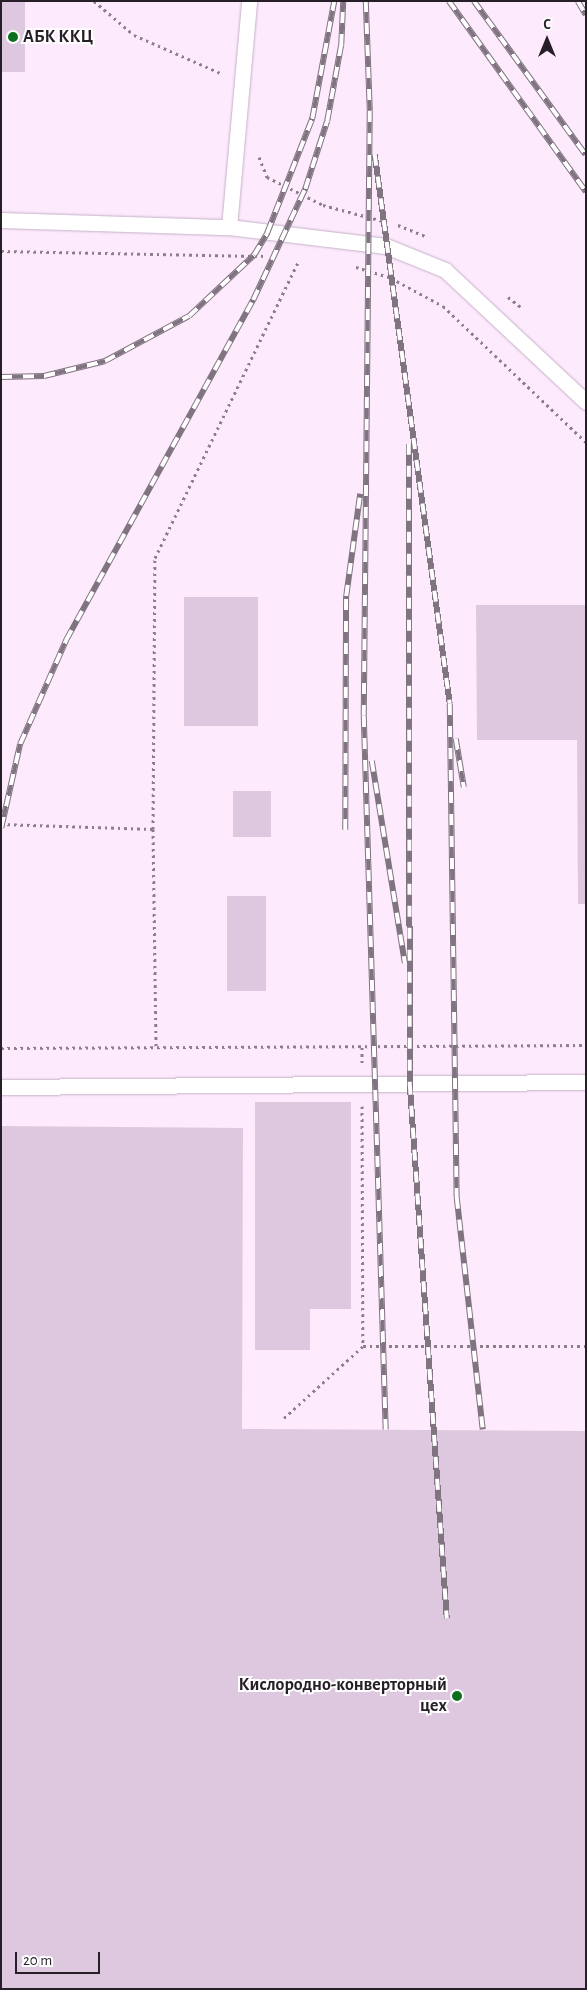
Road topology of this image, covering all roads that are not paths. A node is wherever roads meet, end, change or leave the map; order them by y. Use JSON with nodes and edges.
{"nodes":[{"id":1,"x":249,"y":1,"type":"edge"},
{"id":2,"x":1,"y":220,"type":"edge"},
{"id":3,"x":229,"y":227,"type":"junction"},
{"id":4,"x":586,"y":402,"type":"edge"},
{"id":5,"x":586,"y":1082,"type":"edge"},
{"id":6,"x":1,"y":1087,"type":"edge"}],
"edges":[{"from":1,"to":3,"type":"lane"},
{"from":2,"to":3,"type":"lane"},
{"from":3,"to":4,"type":"lane"},
{"from":5,"to":6,"type":"lane"}]}
